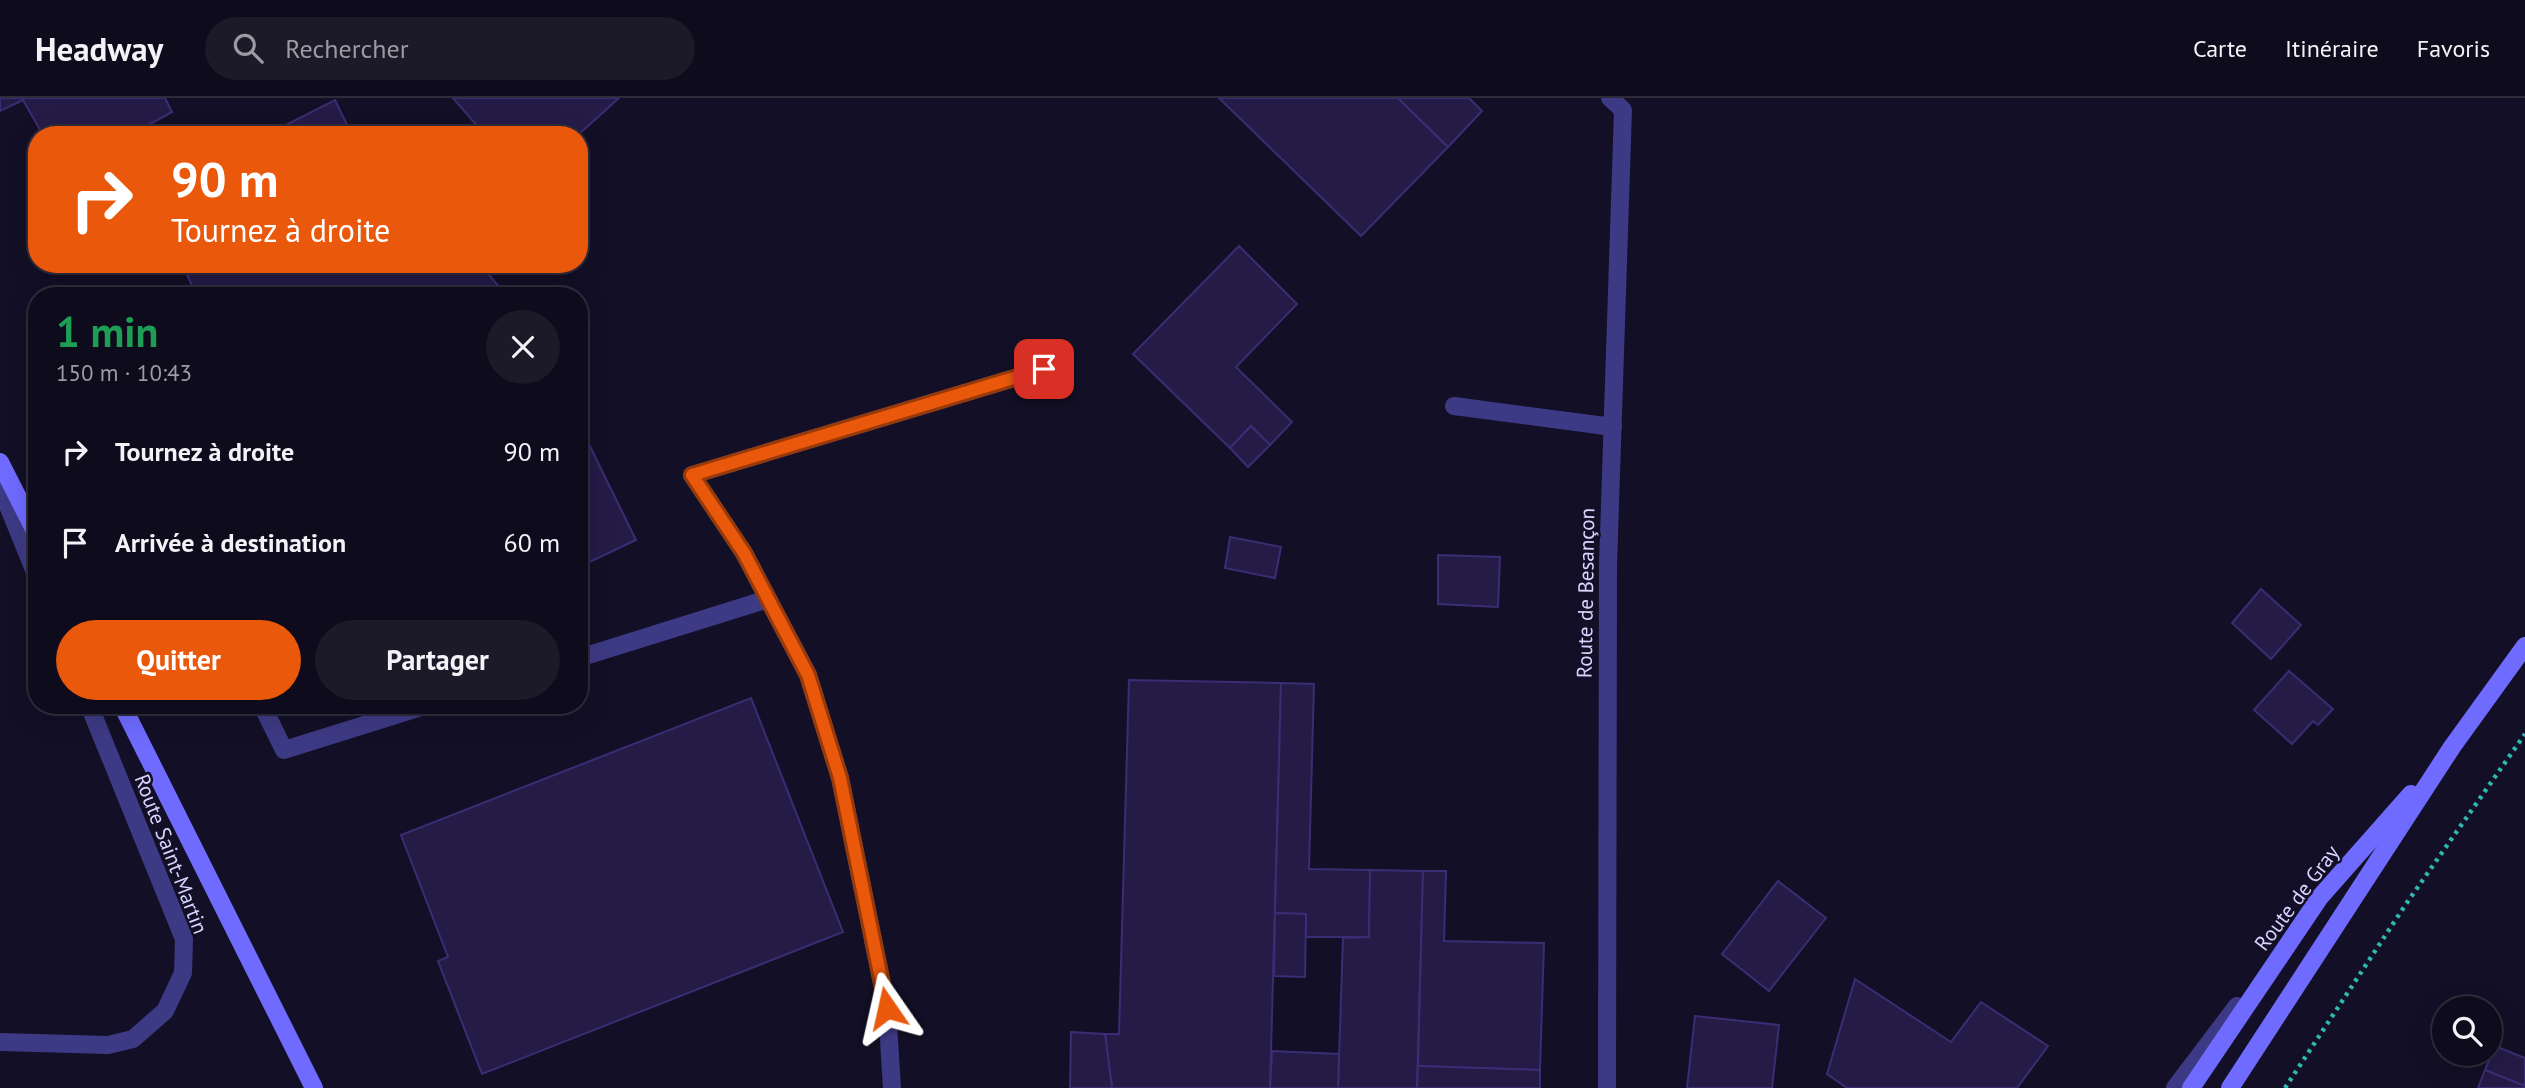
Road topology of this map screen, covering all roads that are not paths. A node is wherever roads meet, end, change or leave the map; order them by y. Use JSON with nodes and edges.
{"nodes":[{"id":1,"x":1619,"y":102,"type":"edge"},
{"id":2,"x":1044,"y":369,"type":"dead end"},
{"id":3,"x":1454,"y":406,"type":"dead end"},
{"id":4,"x":1613,"y":427,"type":"junction"},
{"id":5,"x":0,"y":462,"type":"edge"},
{"id":6,"x":0,"y":486,"type":"edge"},
{"id":7,"x":28,"y":517,"type":"edge"},
{"id":8,"x":28,"y":555,"type":"edge"},
{"id":9,"x":768,"y":599,"type":"junction"},
{"id":10,"x":2525,"y":646,"type":"edge"},
{"id":11,"x":588,"y":655,"type":"edge"},
{"id":12,"x":93,"y":714,"type":"edge"},
{"id":13,"x":127,"y":714,"type":"edge"},
{"id":14,"x":266,"y":714,"type":"edge"},
{"id":15,"x":399,"y":714,"type":"edge"},
{"id":16,"x":2452,"y":747,"type":"junction"},
{"id":17,"x":2320,"y":897,"type":"junction"},
{"id":18,"x":0,"y":1042,"type":"edge"},
{"id":19,"x":314,"y":1088,"type":"edge"},
{"id":20,"x":892,"y":1088,"type":"edge"},
{"id":21,"x":1607,"y":1088,"type":"edge"},
{"id":22,"x":2175,"y":1088,"type":"edge"},
{"id":23,"x":2191,"y":1088,"type":"edge"},
{"id":24,"x":2230,"y":1088,"type":"edge"}],
"edges":[{"from":1,"to":4,"type":"street","name":"Route de Besançon"},
{"from":2,"to":9,"type":"street"},
{"from":3,"to":4,"type":"street"},
{"from":4,"to":21,"type":"street","name":"Route de Besançon"},
{"from":5,"to":7,"type":"main road"},
{"from":6,"to":8,"type":"street"},
{"from":9,"to":11,"type":"street"},
{"from":9,"to":20,"type":"street"},
{"from":10,"to":16,"type":"main road","name":"Route de Gray"},
{"from":12,"to":18,"type":"street","name":"Route Saint-Martin"},
{"from":13,"to":19,"type":"main road"},
{"from":14,"to":15,"type":"street"},
{"from":16,"to":17,"type":"main road","name":"Route de Gray"},
{"from":16,"to":24,"type":"main road","name":"Route de Gray"},
{"from":17,"to":22,"type":"street"},
{"from":17,"to":23,"type":"main road","name":"Route de Gray"}]}
